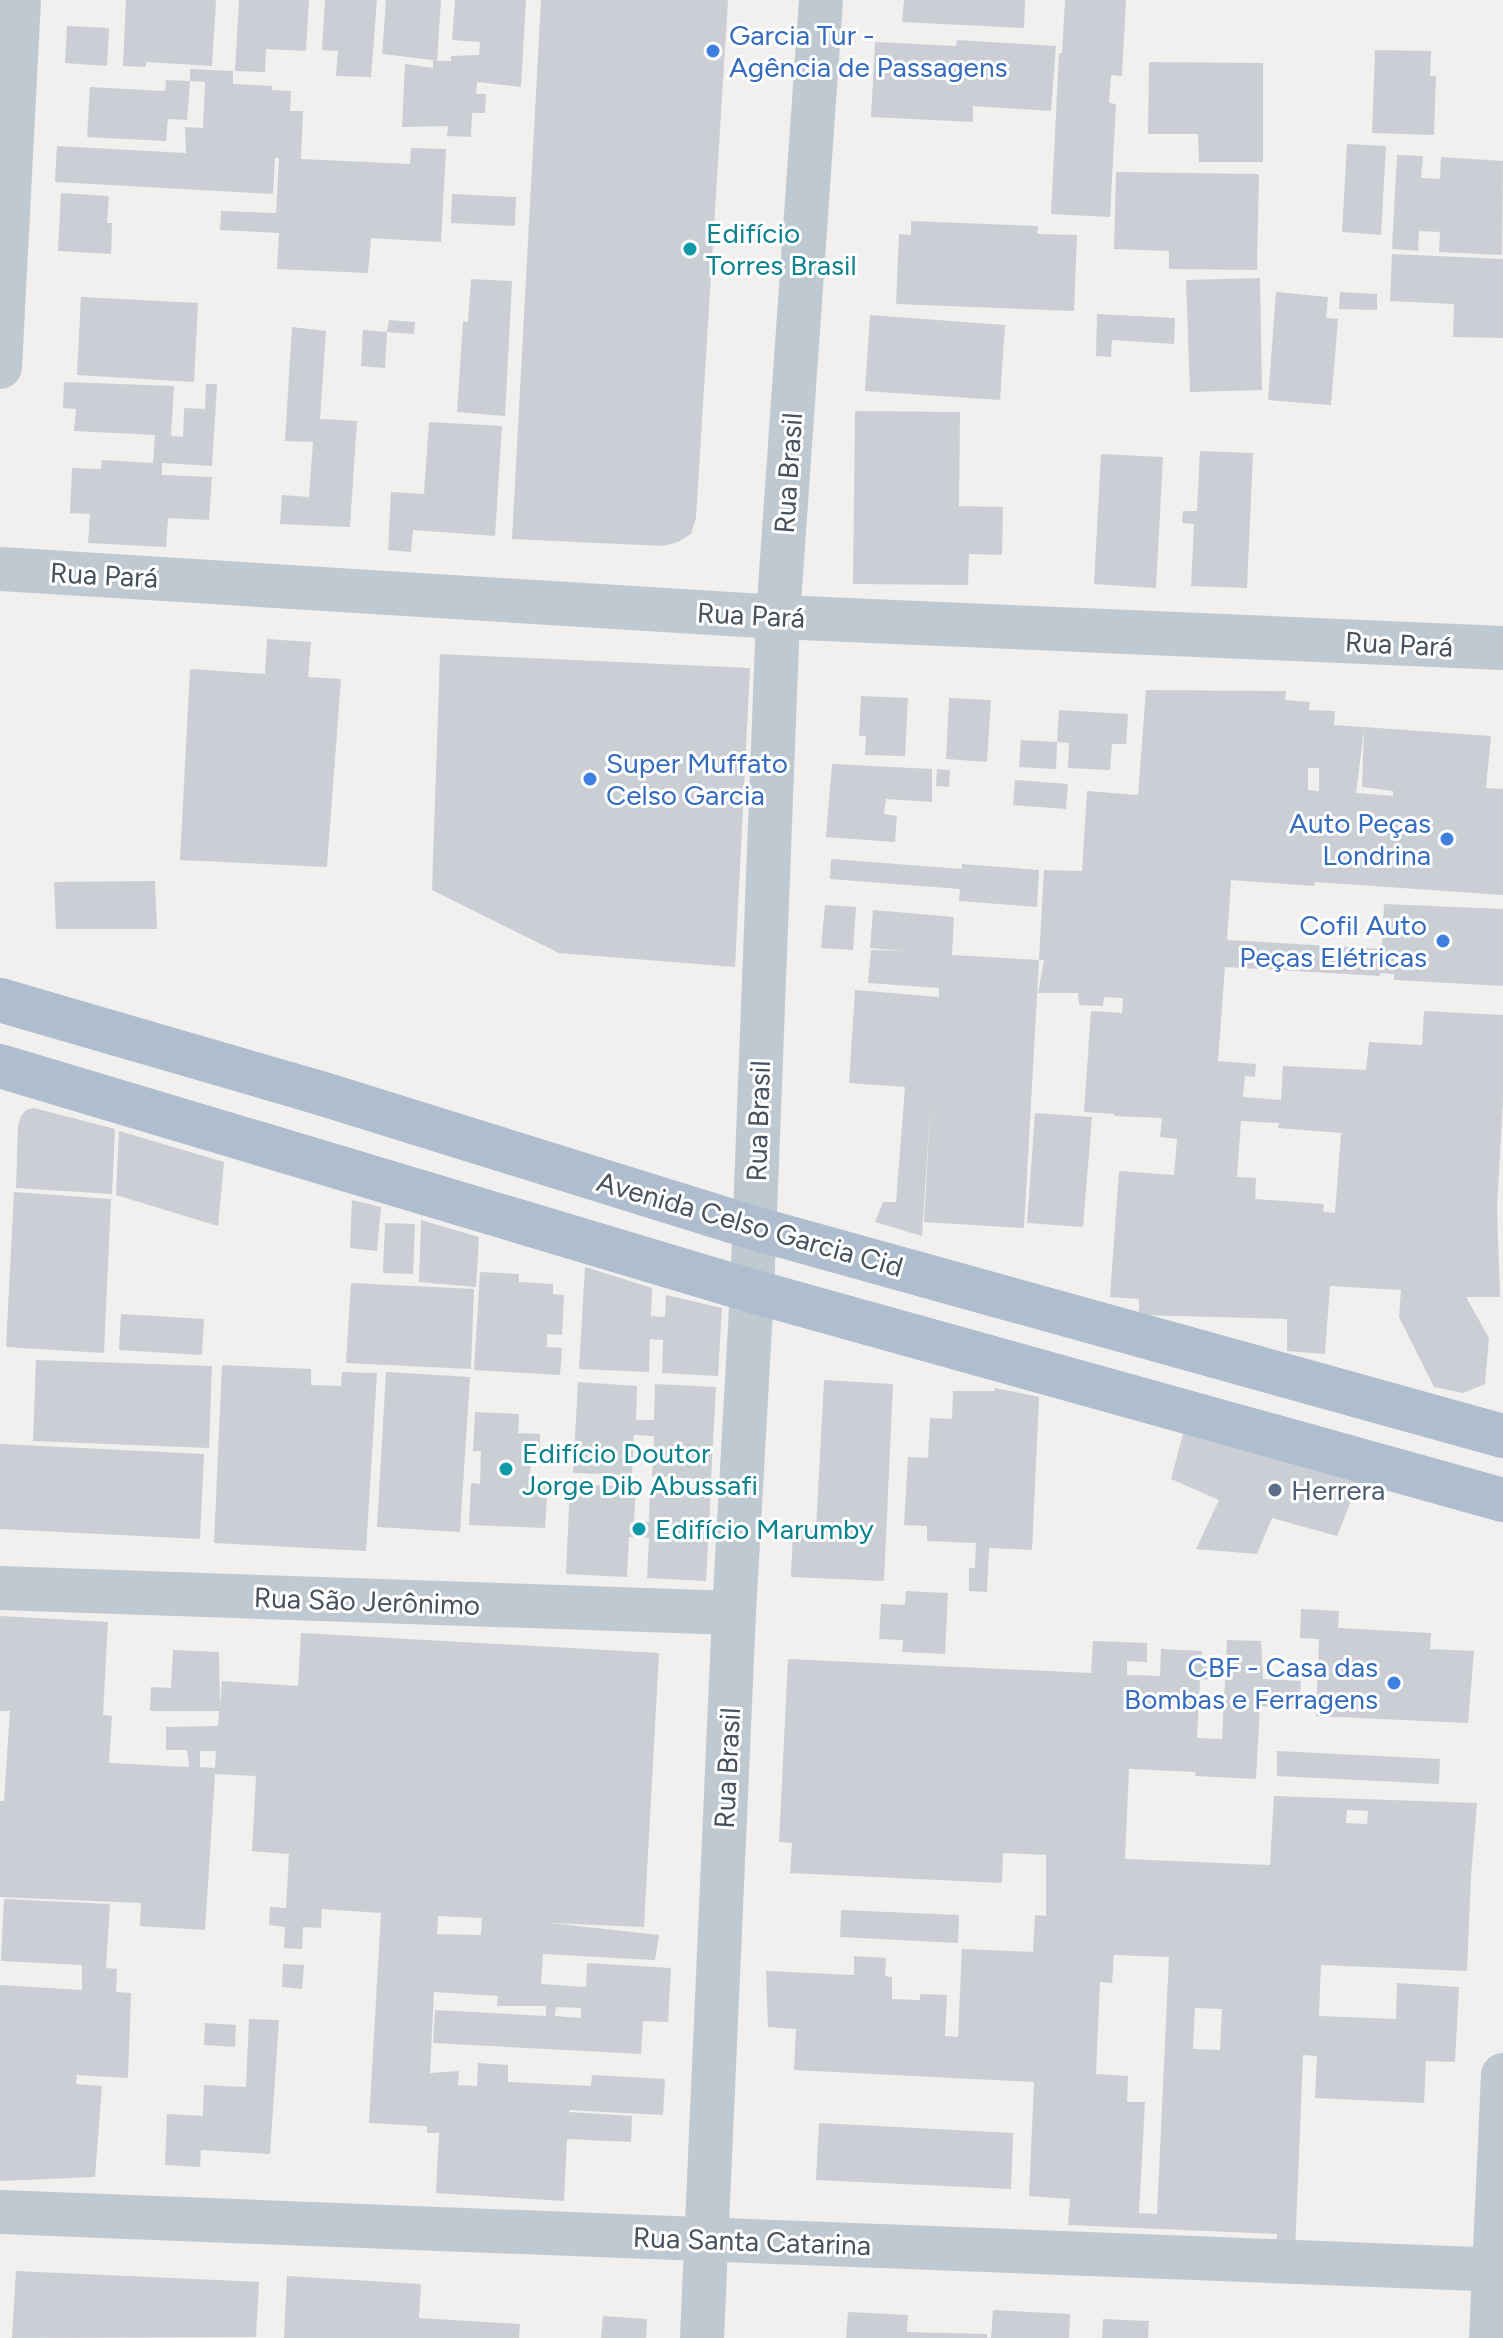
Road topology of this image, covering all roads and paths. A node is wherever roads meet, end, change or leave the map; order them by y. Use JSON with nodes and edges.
{"nodes":[{"id":1,"x":19,"y":0,"type":"edge"},
{"id":2,"x":821,"y":0,"type":"edge"},
{"id":3,"x":0,"y":367,"type":"edge"},
{"id":4,"x":0,"y":569,"type":"edge"},
{"id":5,"x":778,"y":617,"type":"junction"},
{"id":6,"x":1503,"y":648,"type":"edge"},
{"id":7,"x":0,"y":1000,"type":"edge"},
{"id":8,"x":0,"y":1066,"type":"edge"},
{"id":9,"x":320,"y":1093,"type":"junction"},
{"id":10,"x":300,"y":1155,"type":"junction"},
{"id":11,"x":754,"y":1228,"type":"junction"},
{"id":12,"x":752,"y":1291,"type":"junction"},
{"id":13,"x":1080,"y":1318,"type":"junction"},
{"id":14,"x":1068,"y":1378,"type":"junction"},
{"id":15,"x":1309,"y":1382,"type":"junction"},
{"id":16,"x":1503,"y":1436,"type":"edge"},
{"id":17,"x":1294,"y":1441,"type":"junction"},
{"id":18,"x":1503,"y":1500,"type":"edge"},
{"id":19,"x":0,"y":1588,"type":"edge"},
{"id":20,"x":734,"y":1613,"type":"junction"},
{"id":21,"x":1503,"y":2075,"type":"edge"},
{"id":22,"x":0,"y":2212,"type":"edge"},
{"id":23,"x":706,"y":2239,"type":"junction"},
{"id":24,"x":1499,"y":2270,"type":"edge"},
{"id":25,"x":702,"y":2338,"type":"edge"},
{"id":26,"x":1491,"y":2338,"type":"edge"}],
"edges":[{"from":1,"to":3,"type":"street"},
{"from":2,"to":5,"type":"street","name":"Rua Brasil"},
{"from":4,"to":5,"type":"street","name":"Rua Pará"},
{"from":5,"to":6,"type":"street","name":"Rua Pará"},
{"from":5,"to":11,"type":"street","name":"Rua Brasil"},
{"from":7,"to":9,"type":"main road","name":"Avenida Celso Garcia Cid"},
{"from":8,"to":10,"type":"main road"},
{"from":9,"to":10,"type":"main road"},
{"from":9,"to":11,"type":"main road","name":"Avenida Celso Garcia Cid"},
{"from":10,"to":12,"type":"main road"},
{"from":11,"to":12,"type":"street","name":"Rua Brasil"},
{"from":11,"to":13,"type":"main road","name":"Avenida Celso Garcia Cid"},
{"from":12,"to":14,"type":"main road"},
{"from":12,"to":20,"type":"street","name":"Rua Brasil"},
{"from":13,"to":14,"type":"main road"},
{"from":13,"to":15,"type":"main road","name":"Avenida Celso Garcia Cid"},
{"from":14,"to":17,"type":"main road"},
{"from":15,"to":16,"type":"main road","name":"Avenida Celso Garcia Cid"},
{"from":15,"to":17,"type":"main road"},
{"from":17,"to":18,"type":"main road"},
{"from":19,"to":20,"type":"street","name":"Rua São Jerônimo"},
{"from":20,"to":23,"type":"street","name":"Rua Brasil"},
{"from":21,"to":24,"type":"street"},
{"from":22,"to":23,"type":"street","name":"Rua Santa Catarina"},
{"from":23,"to":24,"type":"street","name":"Rua Santa Catarina"},
{"from":23,"to":25,"type":"street","name":"Rua Brasil"},
{"from":24,"to":26,"type":"street"}]}
